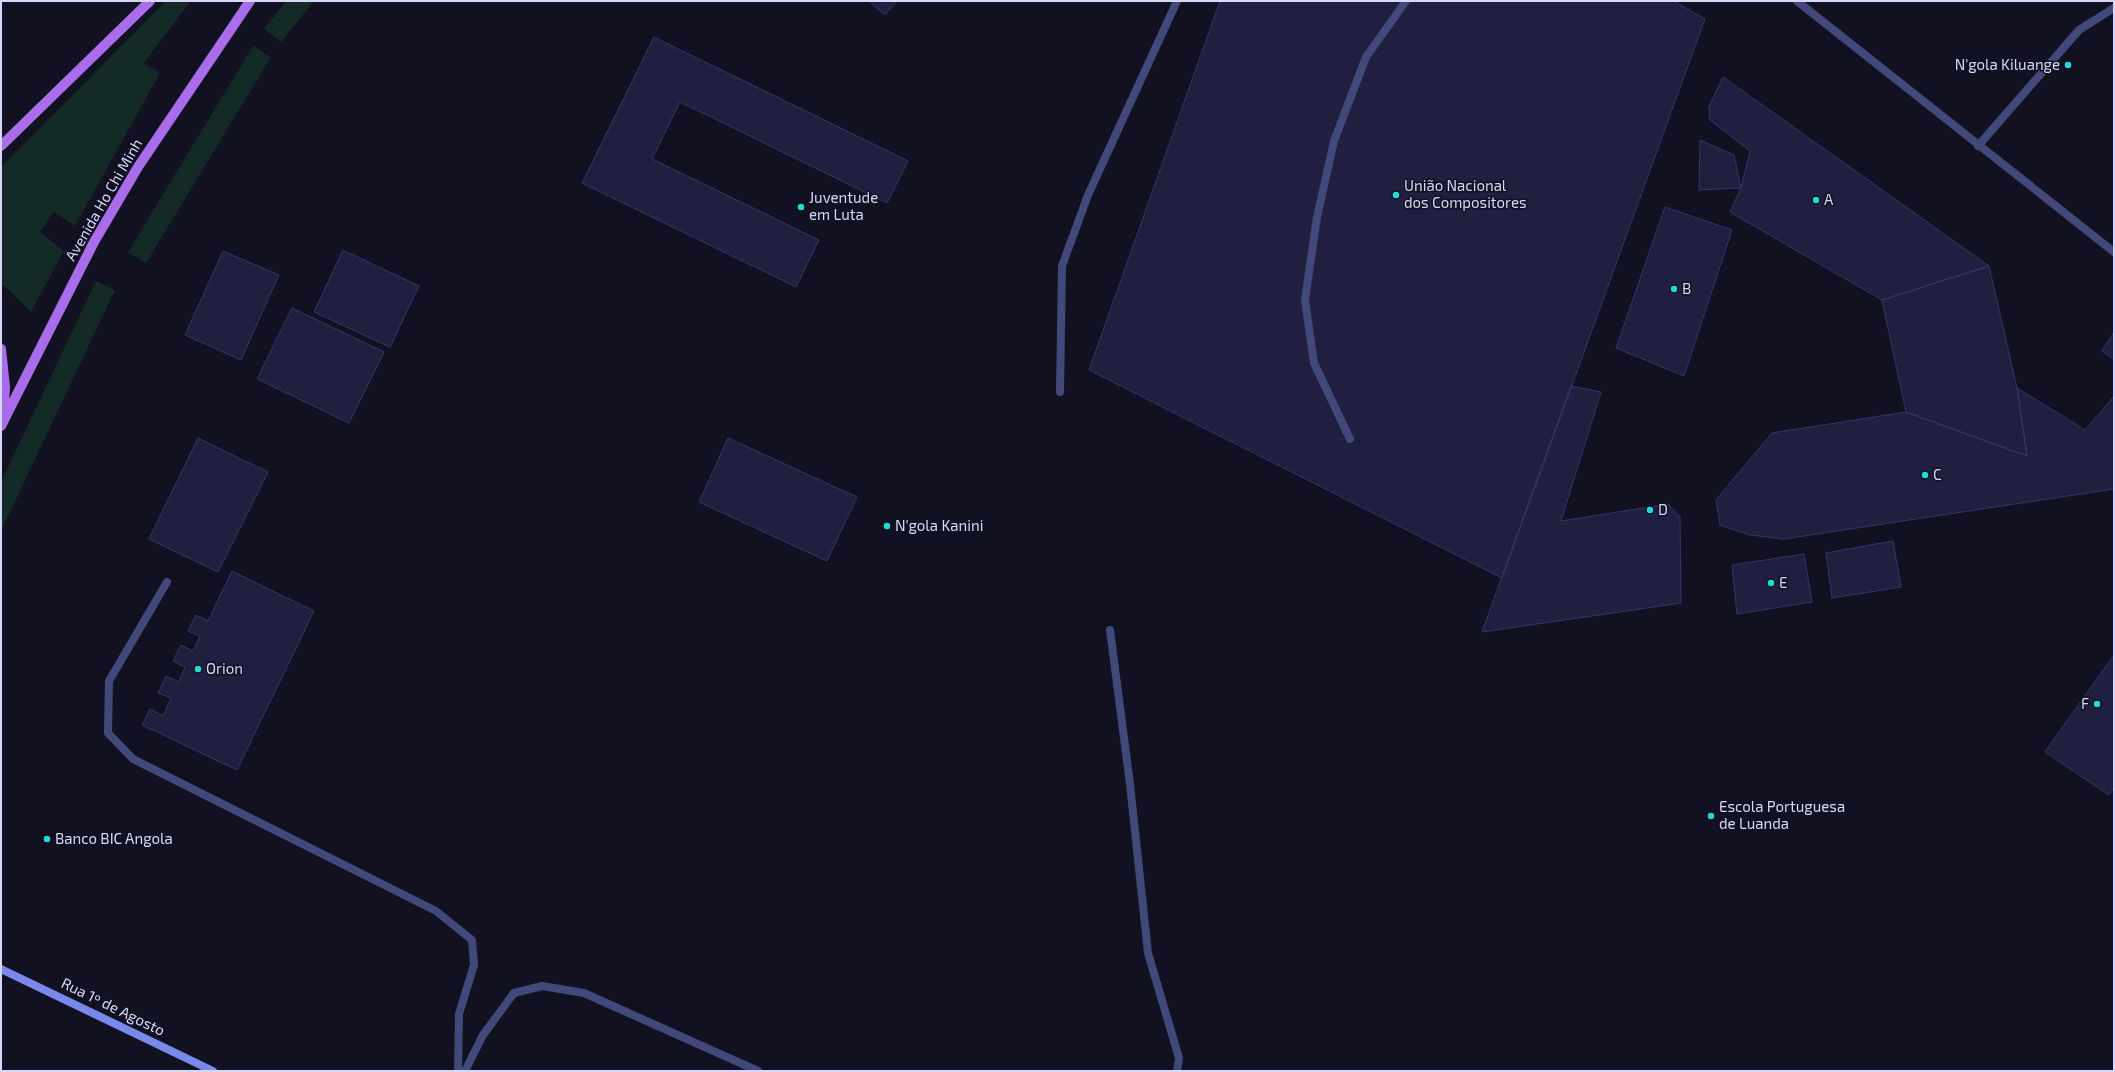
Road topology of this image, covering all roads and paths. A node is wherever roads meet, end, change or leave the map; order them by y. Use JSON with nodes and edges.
{"nodes":[{"id":1,"x":150,"y":1,"type":"edge"},
{"id":2,"x":250,"y":1,"type":"edge"},
{"id":3,"x":1177,"y":1,"type":"edge"},
{"id":4,"x":1406,"y":1,"type":"edge"},
{"id":5,"x":1797,"y":1,"type":"edge"},
{"id":6,"x":2114,"y":8,"type":"edge"},
{"id":7,"x":1,"y":146,"type":"edge"},
{"id":8,"x":1978,"y":146,"type":"junction"},
{"id":9,"x":2114,"y":252,"type":"edge"},
{"id":10,"x":1,"y":349,"type":"edge"},
{"id":11,"x":1060,"y":392,"type":"dead end"},
{"id":12,"x":2,"y":424,"type":"edge"},
{"id":13,"x":1350,"y":439,"type":"dead end"},
{"id":14,"x":167,"y":582,"type":"dead end"},
{"id":15,"x":1110,"y":630,"type":"dead end"},
{"id":16,"x":1,"y":969,"type":"edge"},
{"id":17,"x":213,"y":1071,"type":"edge"},
{"id":18,"x":458,"y":1071,"type":"edge"},
{"id":19,"x":465,"y":1071,"type":"edge"},
{"id":20,"x":758,"y":1071,"type":"edge"},
{"id":21,"x":1177,"y":1071,"type":"edge"}],
"edges":[{"from":1,"to":7,"type":"main road"},
{"from":2,"to":12,"type":"main road","name":"Avenida Ho Chi Minh"},
{"from":3,"to":11,"type":"street"},
{"from":4,"to":13,"type":"street"},
{"from":5,"to":8,"type":"street"},
{"from":6,"to":8,"type":"street"},
{"from":8,"to":9,"type":"street"},
{"from":10,"to":12,"type":"main road"},
{"from":14,"to":18,"type":"street"},
{"from":15,"to":21,"type":"street"},
{"from":16,"to":17,"type":"main road","name":"Rua 1º de Agosto"},
{"from":19,"to":20,"type":"street"}]}
